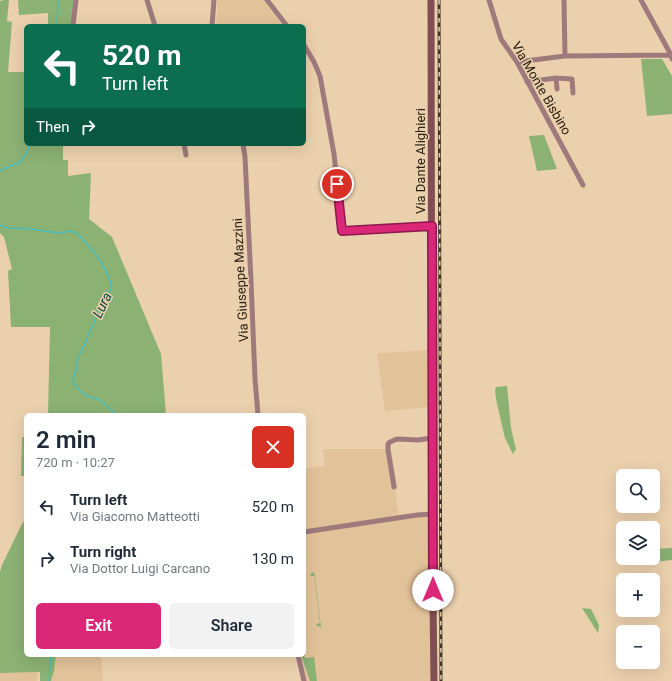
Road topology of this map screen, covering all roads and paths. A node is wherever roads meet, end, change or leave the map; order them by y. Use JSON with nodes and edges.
{"nodes":[{"id":1,"x":76,"y":0,"type":"edge"},
{"id":2,"x":147,"y":0,"type":"edge"},
{"id":3,"x":214,"y":0,"type":"edge"},
{"id":4,"x":267,"y":0,"type":"edge"},
{"id":5,"x":431,"y":0,"type":"edge"},
{"id":6,"x":489,"y":0,"type":"edge"},
{"id":7,"x":564,"y":0,"type":"edge"},
{"id":8,"x":641,"y":0,"type":"edge"},
{"id":9,"x":74,"y":24,"type":"edge"},
{"id":10,"x":154,"y":24,"type":"edge"},
{"id":11,"x":212,"y":24,"type":"edge"},
{"id":12,"x":285,"y":24,"type":"edge"},
{"id":13,"x":306,"y":48,"type":"edge"},
{"id":14,"x":565,"y":56,"type":"junction"},
{"id":15,"x":672,"y":56,"type":"edge"},
{"id":16,"x":517,"y":62,"type":"junction"},
{"id":17,"x":556,"y":78,"type":"junction"},
{"id":18,"x":527,"y":82,"type":"junction"},
{"id":19,"x":557,"y":89,"type":"dead end"},
{"id":20,"x":573,"y":93,"type":"dead end"},
{"id":21,"x":184,"y":146,"type":"edge"},
{"id":22,"x":243,"y":146,"type":"edge"},
{"id":23,"x":186,"y":156,"type":"dead end"},
{"id":24,"x":583,"y":185,"type":"dead end"},
{"id":25,"x":432,"y":226,"type":"junction"},
{"id":26,"x":258,"y":413,"type":"edge"},
{"id":27,"x":432,"y":438,"type":"junction"},
{"id":28,"x":394,"y":487,"type":"dead end"},
{"id":29,"x":432,"y":514,"type":"junction"},
{"id":30,"x":306,"y":532,"type":"edge"},
{"id":31,"x":298,"y":657,"type":"edge"},
{"id":32,"x":304,"y":681,"type":"edge"},
{"id":33,"x":434,"y":681,"type":"edge"}],
"edges":[{"from":1,"to":9,"type":"street"},
{"from":2,"to":10,"type":"street"},
{"from":3,"to":11,"type":"street"},
{"from":4,"to":12,"type":"street"},
{"from":5,"to":25,"type":"street","name":"Via Dante Alighieri"},
{"from":6,"to":16,"type":"street","name":"Via Monte Bisbino"},
{"from":7,"to":14,"type":"street"},
{"from":8,"to":15,"type":"street"},
{"from":13,"to":25,"type":"street"},
{"from":14,"to":15,"type":"street"},
{"from":14,"to":16,"type":"street"},
{"from":16,"to":18,"type":"street","name":"Via Monte Bisbino"},
{"from":17,"to":18,"type":"street"},
{"from":17,"to":19,"type":"street"},
{"from":17,"to":20,"type":"street"},
{"from":18,"to":24,"type":"street","name":"Via Monte Bisbino"},
{"from":21,"to":23,"type":"street"},
{"from":22,"to":26,"type":"street","name":"Via Giuseppe Mazzini"},
{"from":25,"to":27,"type":"street","name":"Via Dante Alighieri"},
{"from":27,"to":28,"type":"street"},
{"from":27,"to":29,"type":"street","name":"Via Dante Alighieri"},
{"from":29,"to":30,"type":"street"},
{"from":29,"to":33,"type":"street","name":"Via Dante Alighieri"},
{"from":31,"to":32,"type":"street"}]}
